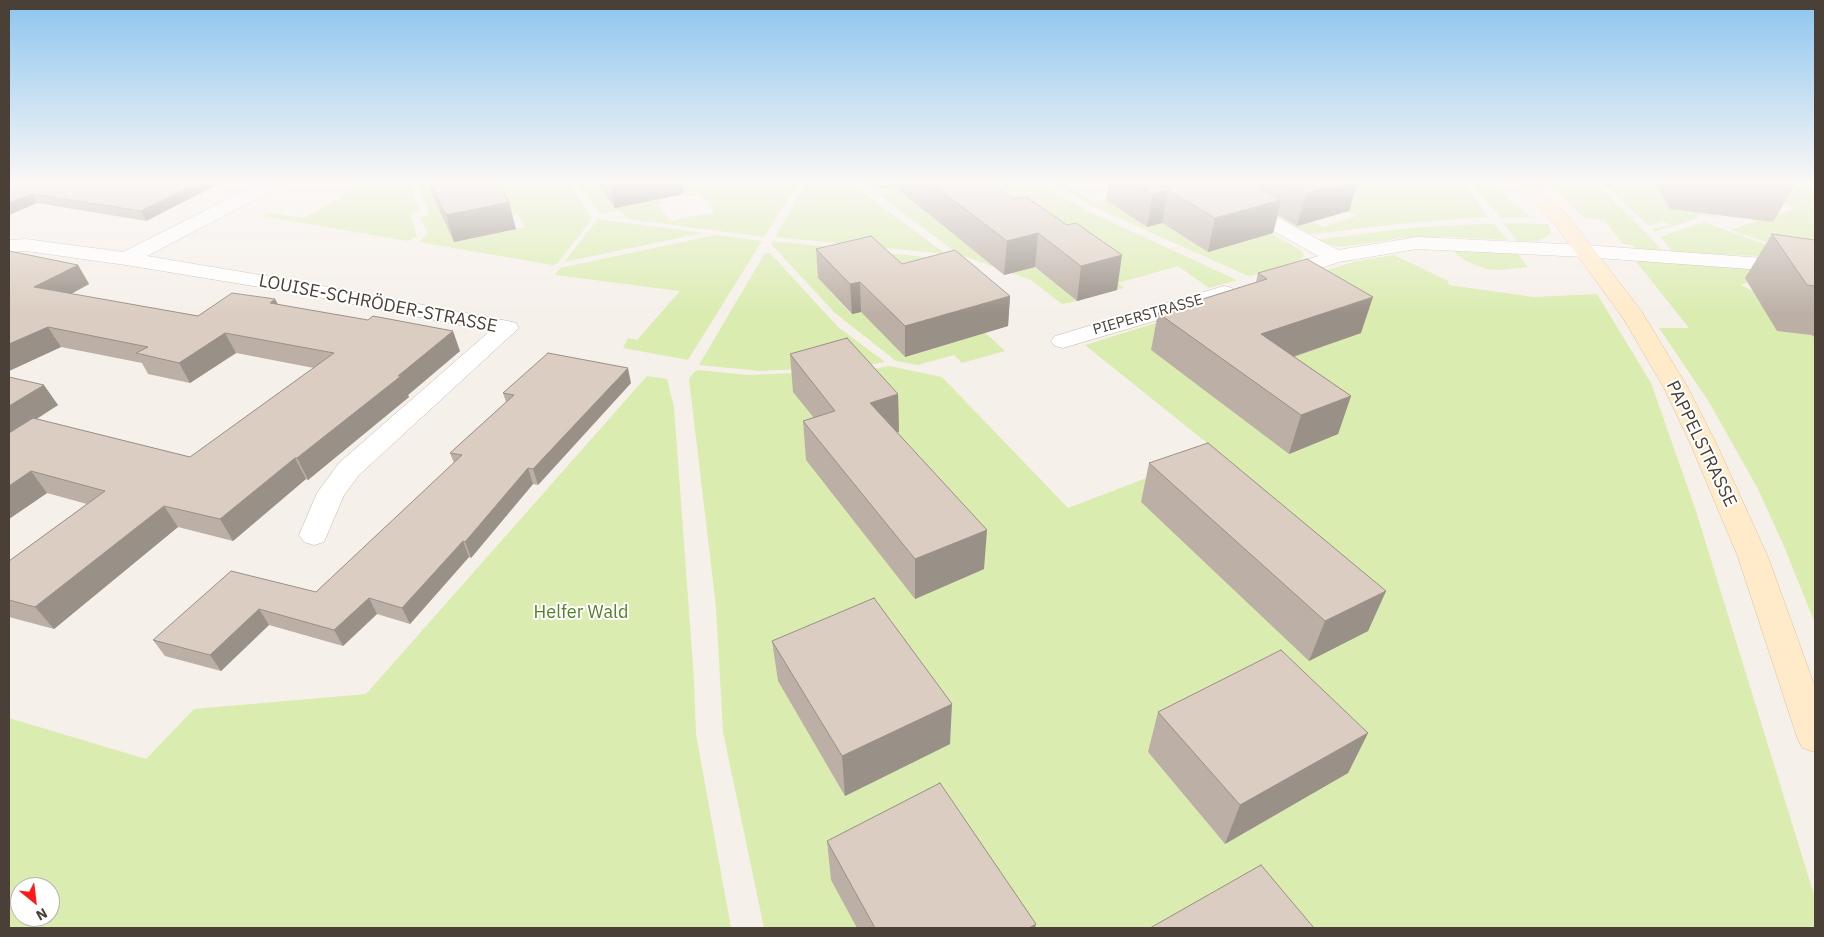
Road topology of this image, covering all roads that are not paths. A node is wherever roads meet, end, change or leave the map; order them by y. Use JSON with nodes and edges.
{"nodes":[{"id":1,"x":188,"y":227,"type":"edge"},
{"id":2,"x":1280,"y":227,"type":"edge"},
{"id":3,"x":1567,"y":227,"type":"edge"},
{"id":4,"x":9,"y":246,"type":"edge"},
{"id":5,"x":1585,"y":251,"type":"junction"},
{"id":6,"x":1335,"y":257,"type":"junction"},
{"id":7,"x":126,"y":259,"type":"junction"},
{"id":8,"x":1815,"y":265,"type":"edge"},
{"id":9,"x":1064,"y":340,"type":"dead end"},
{"id":10,"x":314,"y":535,"type":"dead end"},
{"id":11,"x":1815,"y":737,"type":"edge"}],
"edges":[{"from":1,"to":7,"type":"street"},
{"from":2,"to":6,"type":"street"},
{"from":3,"to":5,"type":"street","name":"PAPPELSTRASSE"},
{"from":4,"to":7,"type":"street"},
{"from":5,"to":6,"type":"street","name":"PIEPERSTRASSE"},
{"from":5,"to":8,"type":"street","name":"PIEPERSTRASSE"},
{"from":5,"to":11,"type":"street","name":"PAPPELSTRASSE"},
{"from":6,"to":9,"type":"street","name":"PIEPERSTRASSE"},
{"from":7,"to":10,"type":"street","name":"LOUISE-SCHRÖDER-STRASSE"}]}
